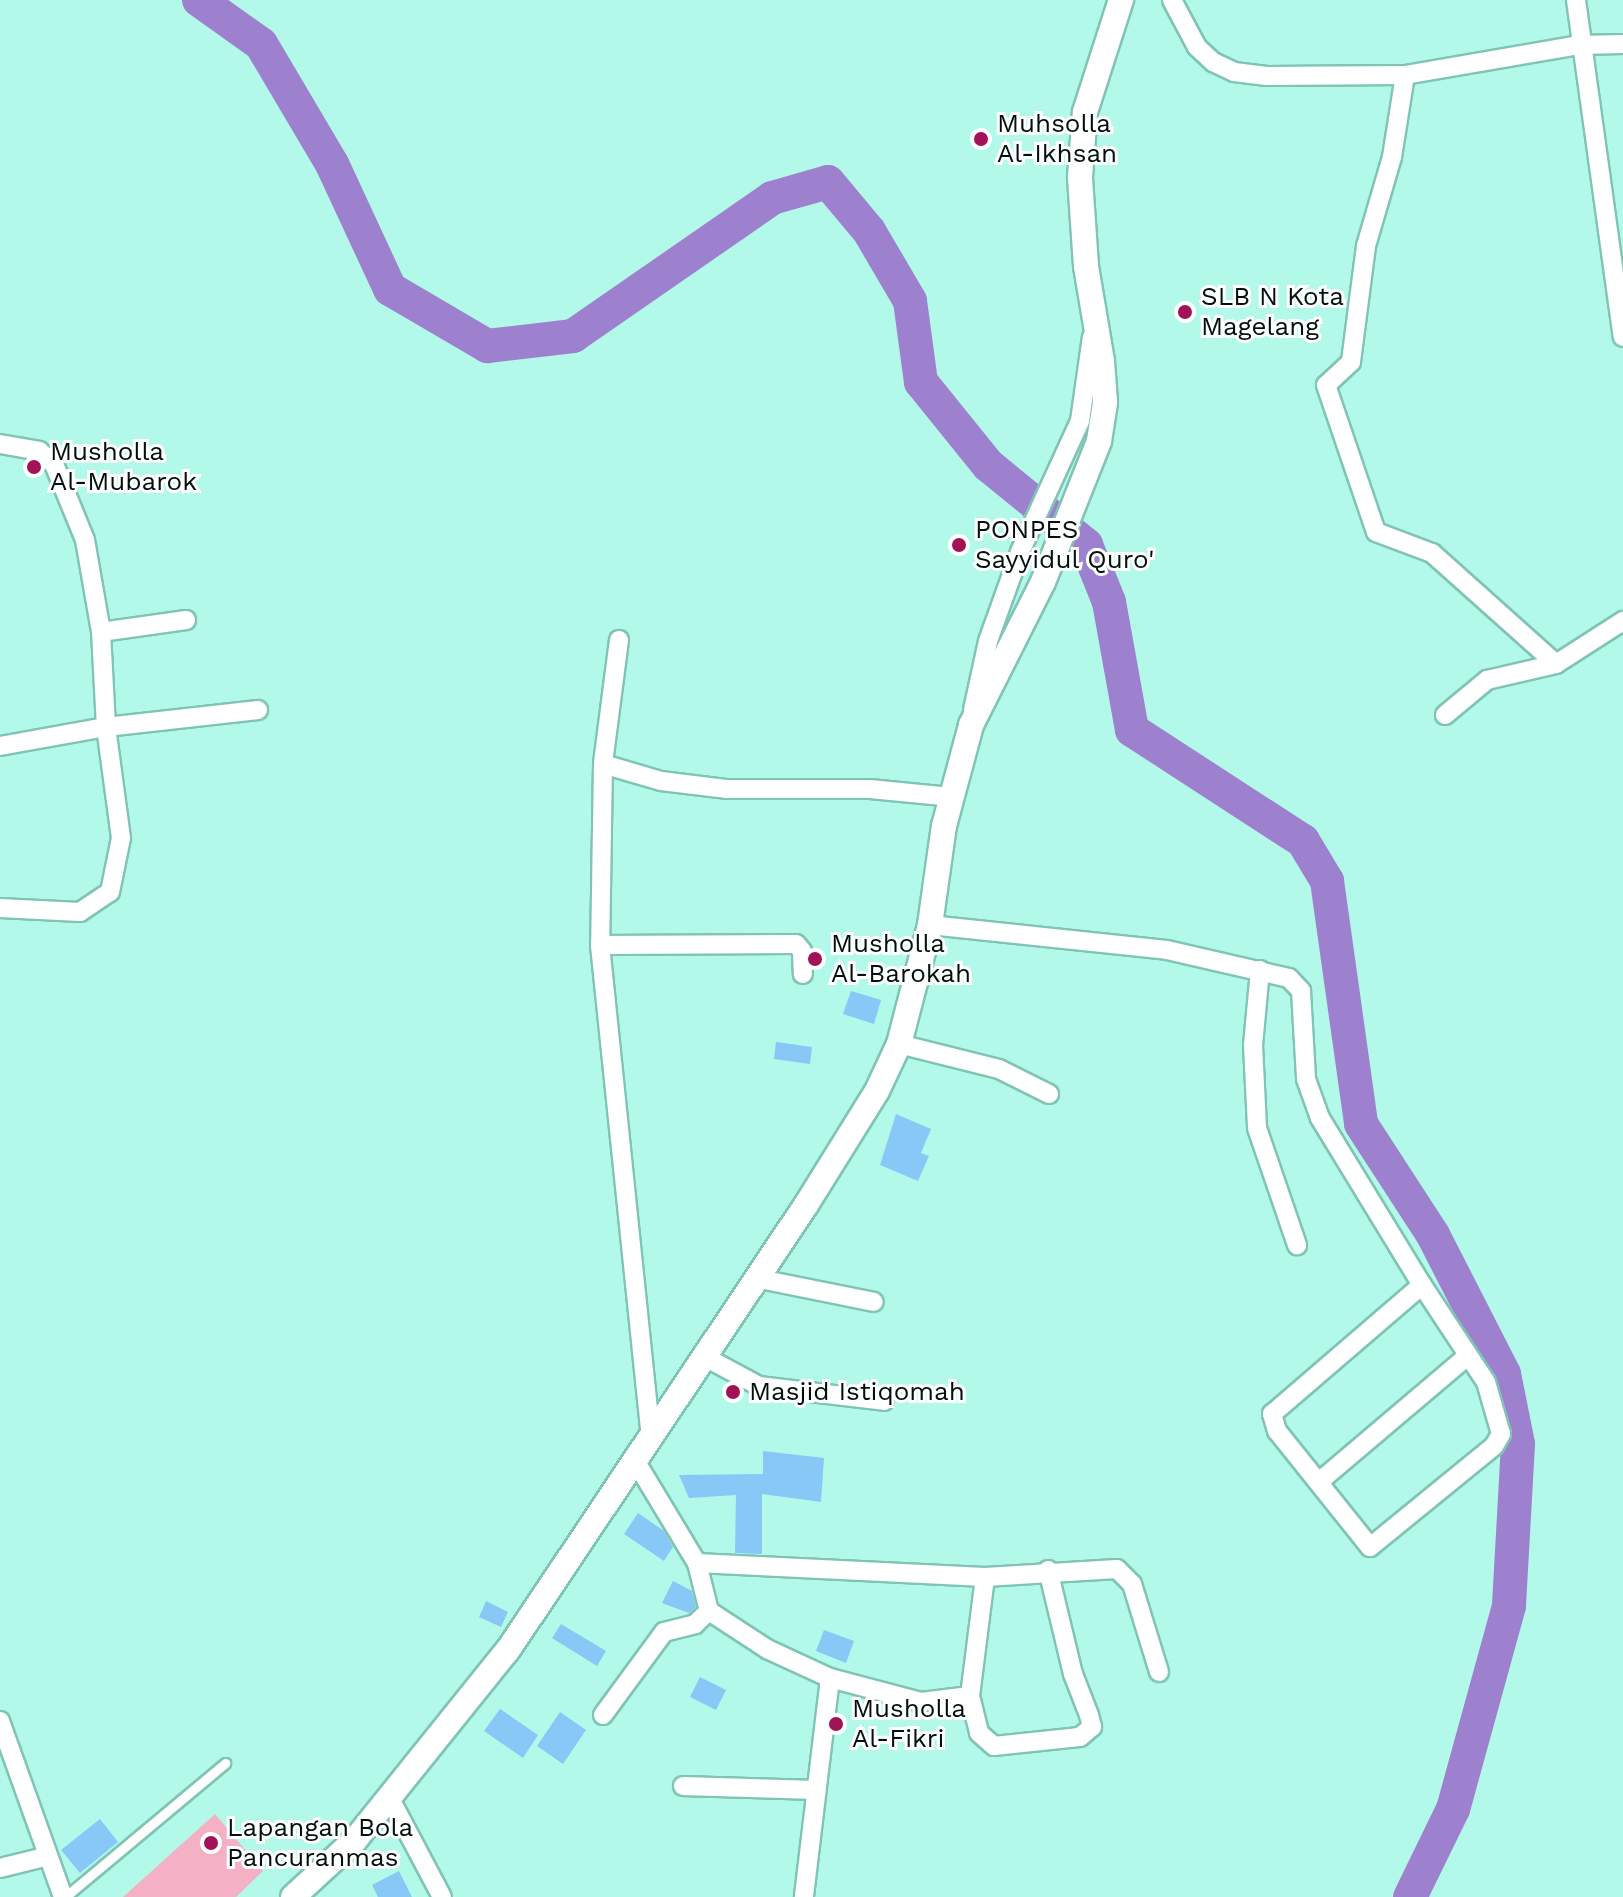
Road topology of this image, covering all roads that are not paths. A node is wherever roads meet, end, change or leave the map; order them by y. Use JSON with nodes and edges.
{"nodes":[{"id":1,"x":1121,"y":0,"type":"edge"},
{"id":2,"x":1172,"y":0,"type":"edge"},
{"id":3,"x":1576,"y":0,"type":"edge"},
{"id":4,"x":1582,"y":44,"type":"junction"},
{"id":5,"x":1623,"y":44,"type":"edge"},
{"id":6,"x":1405,"y":75,"type":"junction"},
{"id":7,"x":1619,"y":268,"type":"edge"},
{"id":8,"x":1095,"y":315,"type":"junction"},
{"id":9,"x":1623,"y":337,"type":"edge"},
{"id":10,"x":0,"y":444,"type":"edge"},
{"id":11,"x":186,"y":620,"type":"dead end"},
{"id":12,"x":1623,"y":621,"type":"edge"},
{"id":13,"x":101,"y":632,"type":"junction"},
{"id":14,"x":619,"y":640,"type":"dead end"},
{"id":15,"x":1556,"y":664,"type":"junction"},
{"id":16,"x":258,"y":710,"type":"dead end"},
{"id":17,"x":1445,"y":715,"type":"dead end"},
{"id":18,"x":971,"y":725,"type":"junction"},
{"id":19,"x":106,"y":727,"type":"junction"},
{"id":20,"x":0,"y":746,"type":"edge"},
{"id":21,"x":603,"y":764,"type":"junction"},
{"id":22,"x":951,"y":797,"type":"junction"},
{"id":23,"x":0,"y":908,"type":"edge"},
{"id":24,"x":930,"y":925,"type":"junction"},
{"id":25,"x":600,"y":945,"type":"junction"},
{"id":26,"x":1260,"y":970,"type":"junction"},
{"id":27,"x":803,"y":974,"type":"dead end"},
{"id":28,"x":899,"y":1044,"type":"junction"},
{"id":29,"x":1049,"y":1094,"type":"dead end"},
{"id":30,"x":1297,"y":1245,"type":"dead end"},
{"id":31,"x":755,"y":1278,"type":"junction"},
{"id":32,"x":1422,"y":1285,"type":"junction"},
{"id":33,"x":874,"y":1302,"type":"dead end"},
{"id":34,"x":705,"y":1357,"type":"junction"},
{"id":35,"x":1466,"y":1357,"type":"junction"},
{"id":36,"x":884,"y":1401,"type":"dead end"},
{"id":37,"x":651,"y":1439,"type":"junction"},
{"id":38,"x":636,"y":1462,"type":"junction"},
{"id":39,"x":1320,"y":1481,"type":"junction"},
{"id":40,"x":697,"y":1563,"type":"junction"},
{"id":41,"x":1048,"y":1570,"type":"junction"},
{"id":42,"x":985,"y":1577,"type":"junction"},
{"id":43,"x":709,"y":1611,"type":"junction"},
{"id":44,"x":1159,"y":1672,"type":"dead end"},
{"id":45,"x":830,"y":1678,"type":"junction"},
{"id":46,"x":970,"y":1696,"type":"junction"},
{"id":47,"x":603,"y":1715,"type":"dead end"},
{"id":48,"x":0,"y":1721,"type":"edge"},
{"id":49,"x":225,"y":1763,"type":"dead end"},
{"id":50,"x":683,"y":1786,"type":"dead end"},
{"id":51,"x":816,"y":1790,"type":"junction"},
{"id":52,"x":388,"y":1795,"type":"junction"},
{"id":53,"x":48,"y":1856,"type":"junction"},
{"id":54,"x":0,"y":1868,"type":"edge"},
{"id":55,"x":64,"y":1897,"type":"edge"},
{"id":56,"x":293,"y":1897,"type":"edge"},
{"id":57,"x":442,"y":1897,"type":"edge"},
{"id":58,"x":804,"y":1897,"type":"edge"}],
"edges":[{"from":1,"to":8,"type":"street"},
{"from":2,"to":6,"type":"street"},
{"from":3,"to":4,"type":"street"},
{"from":4,"to":5,"type":"street"},
{"from":4,"to":6,"type":"street"},
{"from":4,"to":7,"type":"street"},
{"from":6,"to":15,"type":"street"},
{"from":7,"to":9,"type":"street"},
{"from":8,"to":18,"type":"street"},
{"from":8,"to":18,"type":"street"},
{"from":10,"to":13,"type":"street"},
{"from":11,"to":13,"type":"street"},
{"from":12,"to":15,"type":"street"},
{"from":13,"to":19,"type":"street"},
{"from":14,"to":21,"type":"street"},
{"from":15,"to":17,"type":"street"},
{"from":16,"to":19,"type":"street"},
{"from":18,"to":22,"type":"street"},
{"from":19,"to":20,"type":"street"},
{"from":19,"to":23,"type":"street"},
{"from":21,"to":22,"type":"street"},
{"from":21,"to":25,"type":"street"},
{"from":22,"to":24,"type":"street"},
{"from":24,"to":26,"type":"street"},
{"from":24,"to":28,"type":"street"},
{"from":25,"to":27,"type":"street"},
{"from":25,"to":37,"type":"street"},
{"from":26,"to":30,"type":"street"},
{"from":26,"to":32,"type":"street"},
{"from":28,"to":29,"type":"street"},
{"from":28,"to":31,"type":"street"},
{"from":31,"to":33,"type":"street"},
{"from":31,"to":34,"type":"street"},
{"from":32,"to":35,"type":"street"},
{"from":32,"to":39,"type":"street"},
{"from":34,"to":36,"type":"street"},
{"from":34,"to":37,"type":"street"},
{"from":35,"to":39,"type":"street"},
{"from":35,"to":39,"type":"street"},
{"from":37,"to":38,"type":"street"},
{"from":38,"to":40,"type":"street"},
{"from":38,"to":52,"type":"street"},
{"from":40,"to":42,"type":"street"},
{"from":40,"to":43,"type":"street"},
{"from":41,"to":42,"type":"street"},
{"from":41,"to":44,"type":"street"},
{"from":41,"to":46,"type":"street"},
{"from":42,"to":46,"type":"street"},
{"from":43,"to":45,"type":"street"},
{"from":43,"to":47,"type":"street"},
{"from":45,"to":46,"type":"street"},
{"from":45,"to":51,"type":"street"},
{"from":48,"to":53,"type":"street"},
{"from":49,"to":55,"type":"lane"},
{"from":50,"to":51,"type":"street"},
{"from":51,"to":58,"type":"street"},
{"from":52,"to":56,"type":"street"},
{"from":52,"to":57,"type":"street"},
{"from":53,"to":54,"type":"street"},
{"from":53,"to":55,"type":"street"}]}
